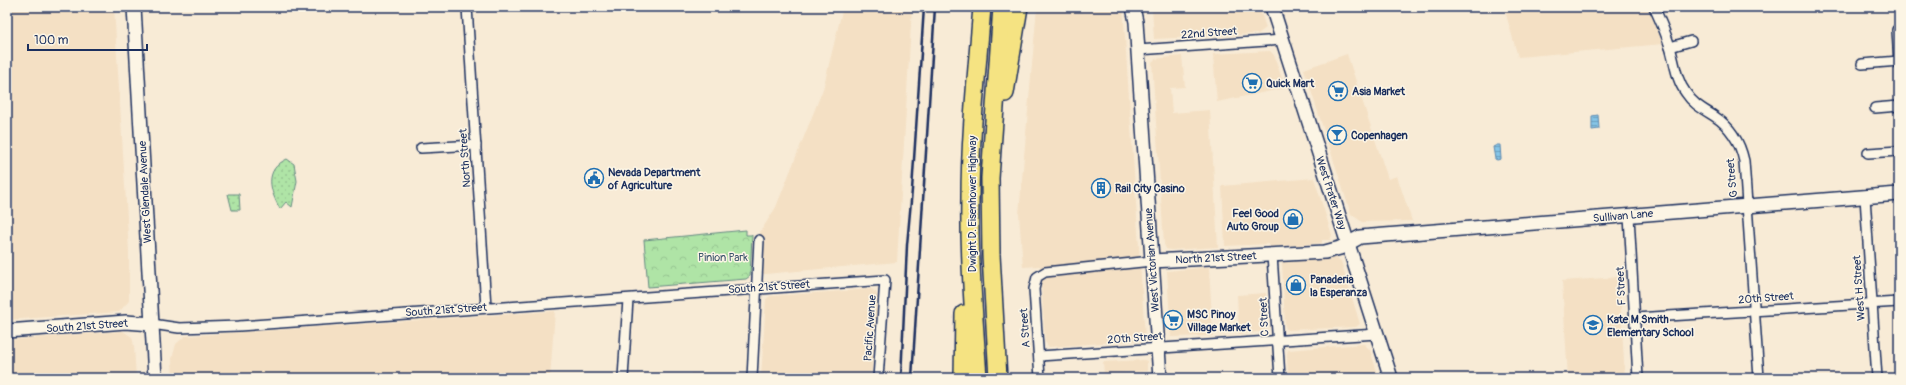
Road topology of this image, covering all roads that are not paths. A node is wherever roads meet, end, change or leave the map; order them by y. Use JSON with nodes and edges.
{"nodes":[{"id":1,"x":134,"y":7,"type":"edge"},
{"id":2,"x":467,"y":7,"type":"edge"},
{"id":3,"x":982,"y":7,"type":"edge"},
{"id":4,"x":1002,"y":7,"type":"edge"},
{"id":5,"x":1019,"y":7,"type":"edge"},
{"id":6,"x":1133,"y":7,"type":"edge"},
{"id":7,"x":1142,"y":7,"type":"edge"},
{"id":8,"x":1272,"y":7,"type":"edge"},
{"id":9,"x":1654,"y":7,"type":"edge"},
{"id":10,"x":1136,"y":22,"type":"junction"},
{"id":11,"x":1899,"y":30,"type":"edge"},
{"id":12,"x":1282,"y":40,"type":"junction"},
{"id":13,"x":1691,"y":41,"type":"dead end"},
{"id":14,"x":1670,"y":48,"type":"junction"},
{"id":15,"x":1138,"y":50,"type":"junction"},
{"id":16,"x":1899,"y":61,"type":"edge"},
{"id":17,"x":1862,"y":64,"type":"dead end"},
{"id":18,"x":1899,"y":64,"type":"edge"},
{"id":19,"x":1899,"y":106,"type":"edge"},
{"id":20,"x":1875,"y":108,"type":"dead end"},
{"id":21,"x":992,"y":133,"type":"junction"},
{"id":22,"x":476,"y":145,"type":"junction"},
{"id":23,"x":421,"y":148,"type":"dead end"},
{"id":24,"x":1899,"y":151,"type":"edge"},
{"id":25,"x":1868,"y":153,"type":"dead end"},
{"id":26,"x":1899,"y":194,"type":"edge"},
{"id":27,"x":1865,"y":197,"type":"junction"},
{"id":28,"x":1747,"y":206,"type":"junction"},
{"id":29,"x":1629,"y":216,"type":"junction"},
{"id":30,"x":759,"y":240,"type":"dead end"},
{"id":31,"x":1347,"y":242,"type":"junction"},
{"id":32,"x":1272,"y":255,"type":"junction"},
{"id":33,"x":1152,"y":261,"type":"junction"},
{"id":34,"x":1037,"y":277,"type":"joint"},
{"id":35,"x":972,"y":278,"type":"junction"},
{"id":36,"x":885,"y":280,"type":"joint"},
{"id":37,"x":758,"y":288,"type":"junction"},
{"id":38,"x":628,"y":299,"type":"junction"},
{"id":39,"x":1899,"y":302,"type":"edge"},
{"id":40,"x":1872,"y":303,"type":"junction"},
{"id":41,"x":486,"y":307,"type":"junction"},
{"id":42,"x":1755,"y":311,"type":"junction"},
{"id":43,"x":1635,"y":318,"type":"junction"},
{"id":44,"x":152,"y":324,"type":"junction"},
{"id":45,"x":7,"y":332,"type":"edge"},
{"id":46,"x":1377,"y":334,"type":"junction"},
{"id":47,"x":1277,"y":341,"type":"junction"},
{"id":48,"x":1158,"y":348,"type":"junction"},
{"id":49,"x":1039,"y":356,"type":"junction"},
{"id":50,"x":155,"y":378,"type":"edge"},
{"id":51,"x":623,"y":378,"type":"edge"},
{"id":52,"x":752,"y":378,"type":"edge"},
{"id":53,"x":878,"y":378,"type":"edge"},
{"id":54,"x":963,"y":378,"type":"edge"},
{"id":55,"x":978,"y":378,"type":"edge"},
{"id":56,"x":998,"y":378,"type":"edge"},
{"id":57,"x":1040,"y":378,"type":"edge"},
{"id":58,"x":1160,"y":378,"type":"edge"},
{"id":59,"x":1280,"y":378,"type":"edge"},
{"id":60,"x":1391,"y":378,"type":"edge"},
{"id":61,"x":1638,"y":378,"type":"edge"},
{"id":62,"x":1760,"y":378,"type":"edge"},
{"id":63,"x":1877,"y":378,"type":"edge"}],
"edges":[{"from":1,"to":44,"type":"main road","name":"West Glendale Avenue"},
{"from":2,"to":22,"type":"street","name":"North Street"},
{"from":3,"to":35,"type":"highway","name":"Dwight D. Eisenhower Highway"},
{"from":4,"to":21,"type":"highway","name":"Dwight D. Eisenhower Highway"},
{"from":5,"to":21,"type":"highway"},
{"from":6,"to":10,"type":"main road","name":"West Victorian Avenue"},
{"from":7,"to":10,"type":"main road","name":"West Victorian Avenue"},
{"from":8,"to":12,"type":"main road","name":"West Prater Way"},
{"from":9,"to":14,"type":"street","name":"G Street"},
{"from":10,"to":15,"type":"main road","name":"West Victorian Avenue"},
{"from":11,"to":16,"type":"street"},
{"from":12,"to":15,"type":"street","name":"22nd Street"},
{"from":12,"to":31,"type":"main road","name":"West Prater Way"},
{"from":13,"to":14,"type":"street"},
{"from":14,"to":28,"type":"street","name":"G Street"},
{"from":15,"to":33,"type":"main road","name":"West Victorian Avenue"},
{"from":16,"to":17,"type":"street"},
{"from":16,"to":18,"type":"street"},
{"from":19,"to":20,"type":"street"},
{"from":21,"to":56,"type":"highway","name":"Dwight D. Eisenhower Highway"},
{"from":22,"to":23,"type":"street"},
{"from":22,"to":41,"type":"street","name":"North Street"},
{"from":24,"to":25,"type":"street"},
{"from":26,"to":27,"type":"main road","name":"Sullivan Lane"},
{"from":27,"to":28,"type":"main road","name":"Sullivan Lane"},
{"from":27,"to":40,"type":"street","name":"West H Street"},
{"from":28,"to":29,"type":"main road","name":"Sullivan Lane"},
{"from":28,"to":42,"type":"street","name":"G Street"},
{"from":29,"to":31,"type":"main road","name":"Sullivan Lane"},
{"from":29,"to":43,"type":"street","name":"F Street"},
{"from":30,"to":37,"type":"street"},
{"from":31,"to":32,"type":"main road","name":"North 21st Street"},
{"from":31,"to":46,"type":"main road","name":"West Prater Way"},
{"from":32,"to":33,"type":"main road","name":"North 21st Street"},
{"from":32,"to":47,"type":"street","name":"C Street"},
{"from":33,"to":34,"type":"street","name":"North 21st Street"},
{"from":33,"to":48,"type":"main road","name":"West Victorian Avenue"},
{"from":34,"to":49,"type":"street","name":"A Street"},
{"from":35,"to":54,"type":"highway"},
{"from":35,"to":55,"type":"highway","name":"Dwight D. Eisenhower Highway"},
{"from":36,"to":37,"type":"street","name":"South 21st Street"},
{"from":36,"to":53,"type":"street","name":"Pacific Avenue"},
{"from":37,"to":38,"type":"street","name":"South 21st Street"},
{"from":37,"to":52,"type":"street"},
{"from":38,"to":41,"type":"street","name":"South 21st Street"},
{"from":38,"to":51,"type":"street"},
{"from":39,"to":40,"type":"street","name":"20th Street"},
{"from":40,"to":42,"type":"street","name":"20th Street"},
{"from":40,"to":63,"type":"street","name":"West H Street"},
{"from":41,"to":44,"type":"street","name":"South 21st Street"},
{"from":42,"to":43,"type":"street","name":"20th Street"},
{"from":42,"to":62,"type":"street","name":"G Street"},
{"from":43,"to":61,"type":"street","name":"F Street"},
{"from":44,"to":45,"type":"main road","name":"South 21st Street"},
{"from":44,"to":50,"type":"main road","name":"West Glendale Avenue"},
{"from":46,"to":47,"type":"street","name":"20th Street"},
{"from":46,"to":60,"type":"main road","name":"West Prater Way"},
{"from":47,"to":48,"type":"street","name":"20th Street"},
{"from":47,"to":59,"type":"street","name":"C Street"},
{"from":48,"to":49,"type":"street","name":"20th Street"},
{"from":48,"to":58,"type":"main road","name":"West Victorian Avenue"},
{"from":49,"to":57,"type":"street","name":"A Street"}]}
